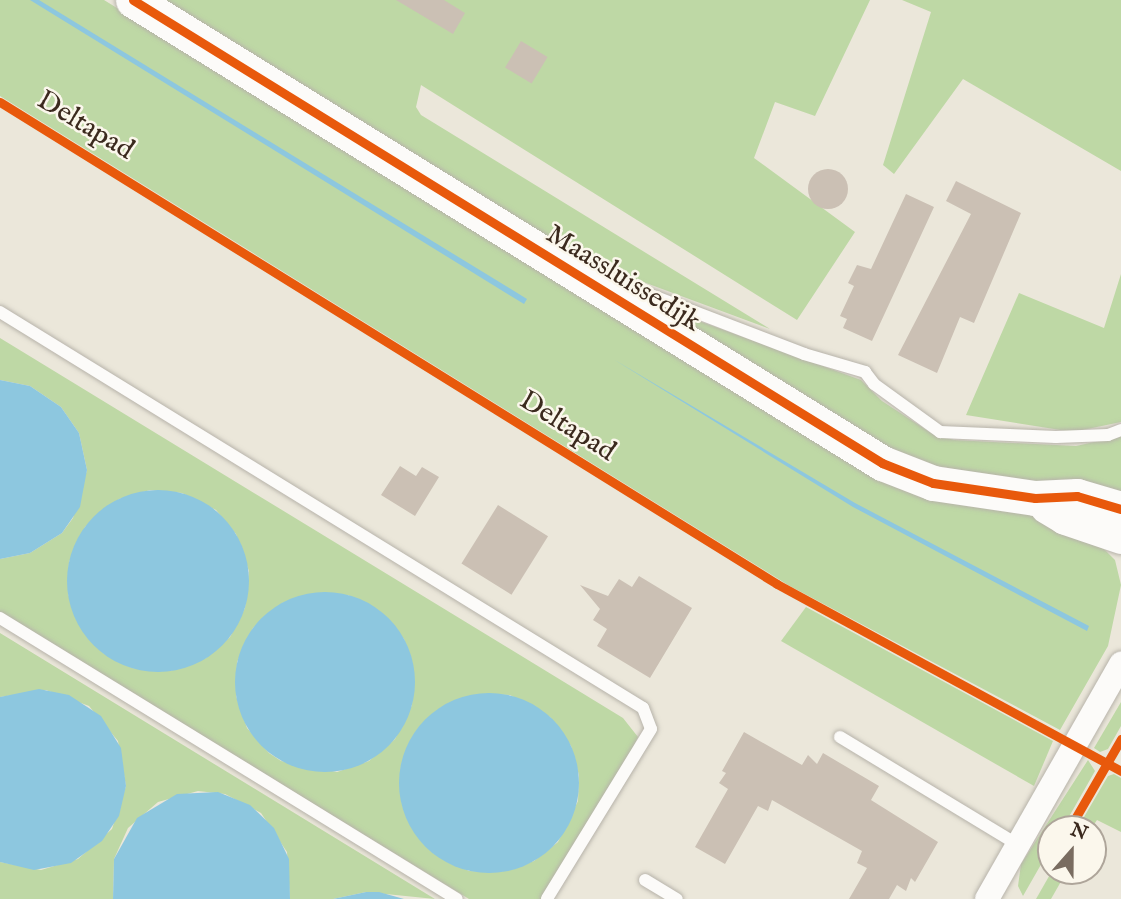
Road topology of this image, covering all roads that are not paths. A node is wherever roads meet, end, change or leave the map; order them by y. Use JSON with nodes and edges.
{"nodes":[{"id":1,"x":133,"y":0,"type":"edge"},
{"id":2,"x":589,"y":285,"type":"junction"},
{"id":3,"x":0,"y":312,"type":"edge"},
{"id":4,"x":1121,"y":430,"type":"edge"},
{"id":5,"x":1035,"y":498,"type":"junction"},
{"id":6,"x":1121,"y":509,"type":"edge"},
{"id":7,"x":1121,"y":536,"type":"edge"},
{"id":8,"x":0,"y":618,"type":"edge"},
{"id":9,"x":1121,"y":664,"type":"edge"},
{"id":10,"x":840,"y":737,"type":"dead end"},
{"id":11,"x":1018,"y":845,"type":"junction"},
{"id":12,"x":645,"y":880,"type":"dead end"},
{"id":13,"x":457,"y":899,"type":"edge"},
{"id":14,"x":547,"y":899,"type":"edge"},
{"id":15,"x":677,"y":899,"type":"edge"},
{"id":16,"x":988,"y":899,"type":"edge"}],
"edges":[{"from":1,"to":2,"type":"street","name":"Maassluissedijk"},
{"from":2,"to":4,"type":"lane","name":"Maassluissedijk"},
{"from":2,"to":5,"type":"street","name":"Maassluissedijk"},
{"from":3,"to":14,"type":"lane"},
{"from":5,"to":6,"type":"street","name":"Maassluissedijk"},
{"from":5,"to":7,"type":"street","name":"Maassluissedijk"},
{"from":8,"to":13,"type":"lane"},
{"from":9,"to":11,"type":"street"},
{"from":10,"to":11,"type":"lane"},
{"from":11,"to":16,"type":"street"},
{"from":12,"to":15,"type":"lane"}]}
